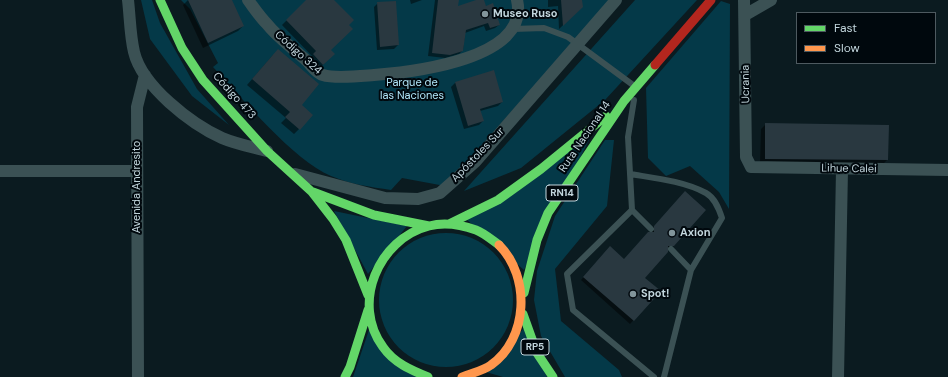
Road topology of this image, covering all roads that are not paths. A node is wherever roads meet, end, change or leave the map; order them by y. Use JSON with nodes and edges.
{"nodes":[{"id":1,"x":128,"y":0,"type":"edge"},
{"id":2,"x":160,"y":0,"type":"edge"},
{"id":3,"x":248,"y":0,"type":"edge"},
{"id":4,"x":517,"y":0,"type":"edge"},
{"id":5,"x":616,"y":0,"type":"edge"},
{"id":6,"x":711,"y":0,"type":"edge"},
{"id":7,"x":744,"y":0,"type":"edge"},
{"id":8,"x":771,"y":0,"type":"edge"},
{"id":9,"x":745,"y":15,"type":"junction"},
{"id":10,"x":514,"y":29,"type":"junction"},
{"id":11,"x":577,"y":45,"type":"junction"},
{"id":12,"x":145,"y":75,"type":"junction"},
{"id":13,"x":636,"y":87,"type":"junction"},
{"id":14,"x":624,"y":101,"type":"junction"},
{"id":15,"x":267,"y":151,"type":"junction"},
{"id":16,"x":751,"y":166,"type":"joint"},
{"id":17,"x":842,"y":170,"type":"junction"},
{"id":18,"x":948,"y":170,"type":"edge"},
{"id":19,"x":0,"y":171,"type":"edge"},
{"id":20,"x":137,"y":171,"type":"junction"},
{"id":21,"x":291,"y":173,"type":"junction"},
{"id":22,"x":630,"y":174,"type":"junction"},
{"id":23,"x":312,"y":192,"type":"junction"},
{"id":24,"x":632,"y":210,"type":"junction"},
{"id":25,"x":449,"y":224,"type":"junction"},
{"id":26,"x":429,"y":226,"type":"junction"},
{"id":27,"x":651,"y":229,"type":"dead end"},
{"id":28,"x":671,"y":249,"type":"dead end"},
{"id":29,"x":691,"y":270,"type":"junction"},
{"id":30,"x":368,"y":295,"type":"junction"},
{"id":31,"x":524,"y":297,"type":"junction"},
{"id":32,"x":368,"y":310,"type":"junction"},
{"id":33,"x":523,"y":314,"type":"junction"},
{"id":34,"x":470,"y":376,"type":"edge"},
{"id":35,"x":138,"y":377,"type":"edge"},
{"id":36,"x":346,"y":377,"type":"edge"},
{"id":37,"x":428,"y":377,"type":"edge"},
{"id":38,"x":553,"y":377,"type":"edge"},
{"id":39,"x":654,"y":377,"type":"edge"},
{"id":40,"x":664,"y":377,"type":"edge"},
{"id":41,"x":838,"y":377,"type":"edge"}],
"edges":[{"from":1,"to":12,"type":"street"},
{"from":2,"to":15,"type":"main road","name":"Código 473"},
{"from":3,"to":10,"type":"street","name":"Código 324"},
{"from":4,"to":10,"type":"street"},
{"from":5,"to":11,"type":"street","name":"Apóstoles Sur"},
{"from":6,"to":13,"type":"main road","name":"Ruta Nacional 14","number":"RN14"},
{"from":7,"to":9,"type":"street","name":"Ucrania"},
{"from":8,"to":9,"type":"street"},
{"from":9,"to":16,"type":"street","name":"Ucrania"},
{"from":10,"to":11,"type":"lane"},
{"from":11,"to":13,"type":"lane"},
{"from":11,"to":21,"type":"street","name":"Apóstoles Sur"},
{"from":12,"to":15,"type":"street"},
{"from":12,"to":20,"type":"street","name":"Avenida Andresito"},
{"from":13,"to":14,"type":"main road","name":"Ruta Nacional 14","number":"RN14"},
{"from":13,"to":22,"type":"lane"},
{"from":14,"to":25,"type":"main road","name":"Ruta Nacional 14","number":"RN14"},
{"from":14,"to":31,"type":"main road","name":"Ruta Nacional 14","number":"RN14"},
{"from":15,"to":21,"type":"main road","name":"Código 473"},
{"from":16,"to":17,"type":"street","name":"Lihue Calei"},
{"from":17,"to":18,"type":"street","name":"Lihue Calei"},
{"from":17,"to":41,"type":"street"},
{"from":19,"to":20,"type":"street"},
{"from":20,"to":35,"type":"street","name":"Avenida Andresito"},
{"from":21,"to":23,"type":"main road","name":"Código 473"},
{"from":22,"to":24,"type":"lane"},
{"from":22,"to":29,"type":"lane"},
{"from":23,"to":26,"type":"main road"},
{"from":23,"to":30,"type":"main road"},
{"from":24,"to":27,"type":"lane"},
{"from":24,"to":39,"type":"lane"},
{"from":25,"to":26,"type":"main road","number":"RN14"},
{"from":25,"to":31,"type":"main road","number":"RN14"},
{"from":26,"to":30,"type":"main road","number":"RN14"},
{"from":28,"to":29,"type":"lane"},
{"from":29,"to":40,"type":"lane"},
{"from":30,"to":32,"type":"main road","number":"RN14"},
{"from":31,"to":33,"type":"main road","number":"RN14"},
{"from":32,"to":36,"type":"main road","number":"RN14"},
{"from":32,"to":37,"type":"main road","number":"RN14"},
{"from":33,"to":34,"type":"main road","number":"RN14"},
{"from":33,"to":38,"type":"main road","number":"RP5"}]}
